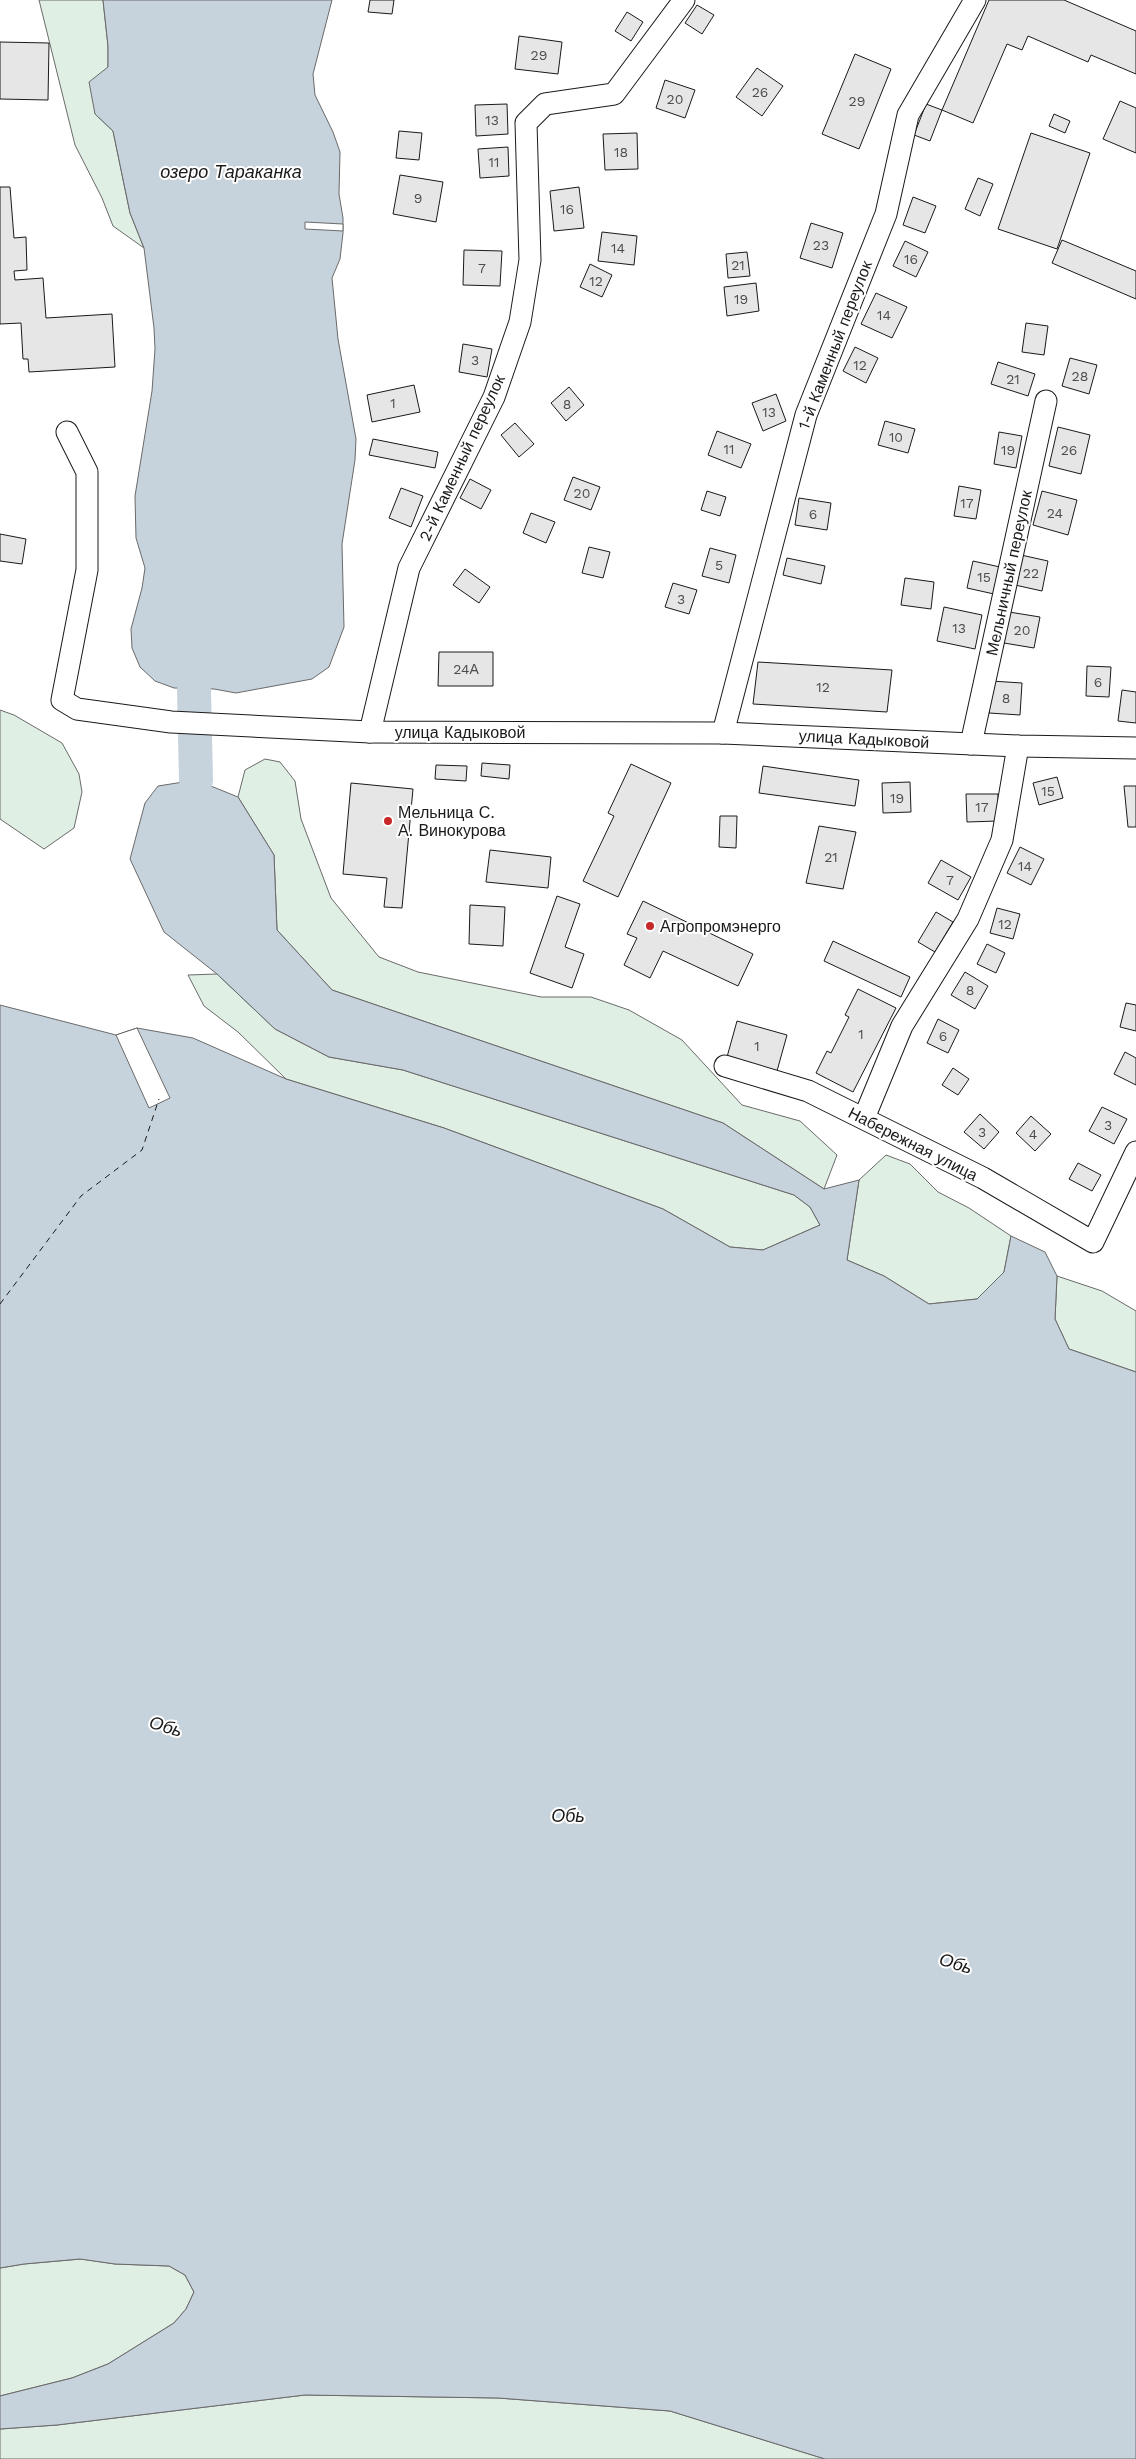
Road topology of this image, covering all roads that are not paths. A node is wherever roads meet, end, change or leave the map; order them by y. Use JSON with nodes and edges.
{"nodes":[{"id":1,"x":684,"y":0,"type":"edge"},
{"id":2,"x":975,"y":0,"type":"edge"},
{"id":3,"x":1046,"y":401,"type":"dead end"},
{"id":4,"x":67,"y":432,"type":"dead end"},
{"id":5,"x":370,"y":732,"type":"junction"},
{"id":6,"x":723,"y":733,"type":"junction"},
{"id":7,"x":971,"y":744,"type":"junction"},
{"id":8,"x":1018,"y":746,"type":"junction"},
{"id":9,"x":1136,"y":748,"type":"edge"},
{"id":10,"x":724,"y":1066,"type":"dead end"},
{"id":11,"x":864,"y":1118,"type":"junction"},
{"id":12,"x":1136,"y":1152,"type":"edge"}],
"edges":[{"from":1,"to":5,"type":"street","name":"2-й Каменный переулок"},
{"from":2,"to":6,"type":"street","name":"1-й Каменный переулок"},
{"from":3,"to":7,"type":"street","name":"Мельничный переулок"},
{"from":4,"to":5,"type":"street","name":"улица Кадыковой"},
{"from":5,"to":6,"type":"street","name":"улица Кадыковой"},
{"from":6,"to":7,"type":"street","name":"улица Кадыковой"},
{"from":7,"to":8,"type":"street","name":"улица Кадыковой"},
{"from":8,"to":9,"type":"street","name":"улица Кадыковой"},
{"from":8,"to":11,"type":"street"},
{"from":10,"to":11,"type":"street","name":"Набережная улица"},
{"from":11,"to":12,"type":"street","name":"Набережная улица"}]}
